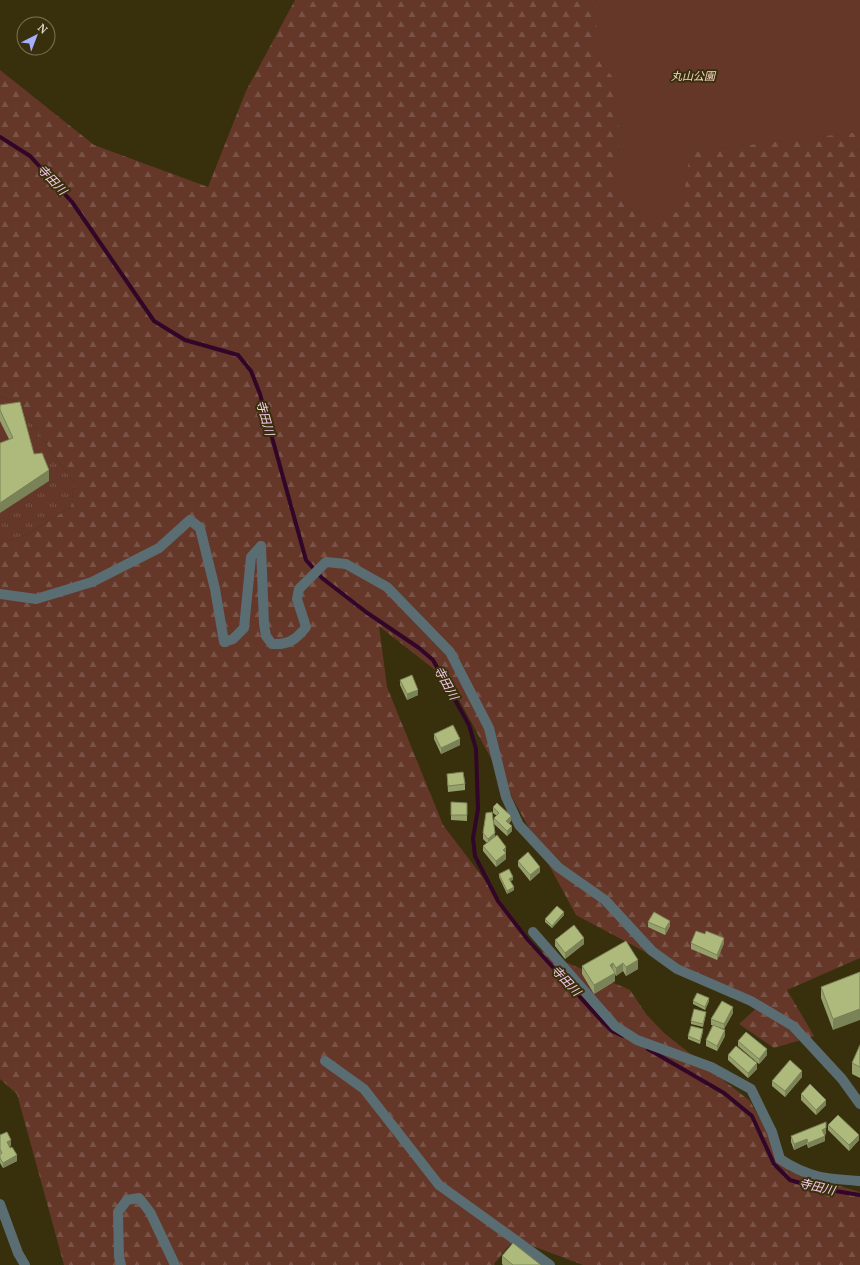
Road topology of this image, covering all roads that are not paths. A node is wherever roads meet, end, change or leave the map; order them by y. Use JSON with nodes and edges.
{"nodes":[{"id":1,"x":0,"y":594,"type":"edge"},
{"id":2,"x":533,"y":932,"type":"dead end"},
{"id":3,"x":325,"y":1061,"type":"dead end"},
{"id":4,"x":860,"y":1104,"type":"edge"},
{"id":5,"x":860,"y":1181,"type":"edge"},
{"id":6,"x":0,"y":1204,"type":"edge"},
{"id":7,"x":25,"y":1265,"type":"edge"},
{"id":8,"x":121,"y":1265,"type":"edge"},
{"id":9,"x":175,"y":1265,"type":"edge"},
{"id":10,"x":550,"y":1265,"type":"edge"}],
"edges":[{"from":1,"to":4,"type":"street"},
{"from":2,"to":5,"type":"street"},
{"from":3,"to":10,"type":"street"},
{"from":6,"to":7,"type":"street"},
{"from":8,"to":9,"type":"street"}]}
